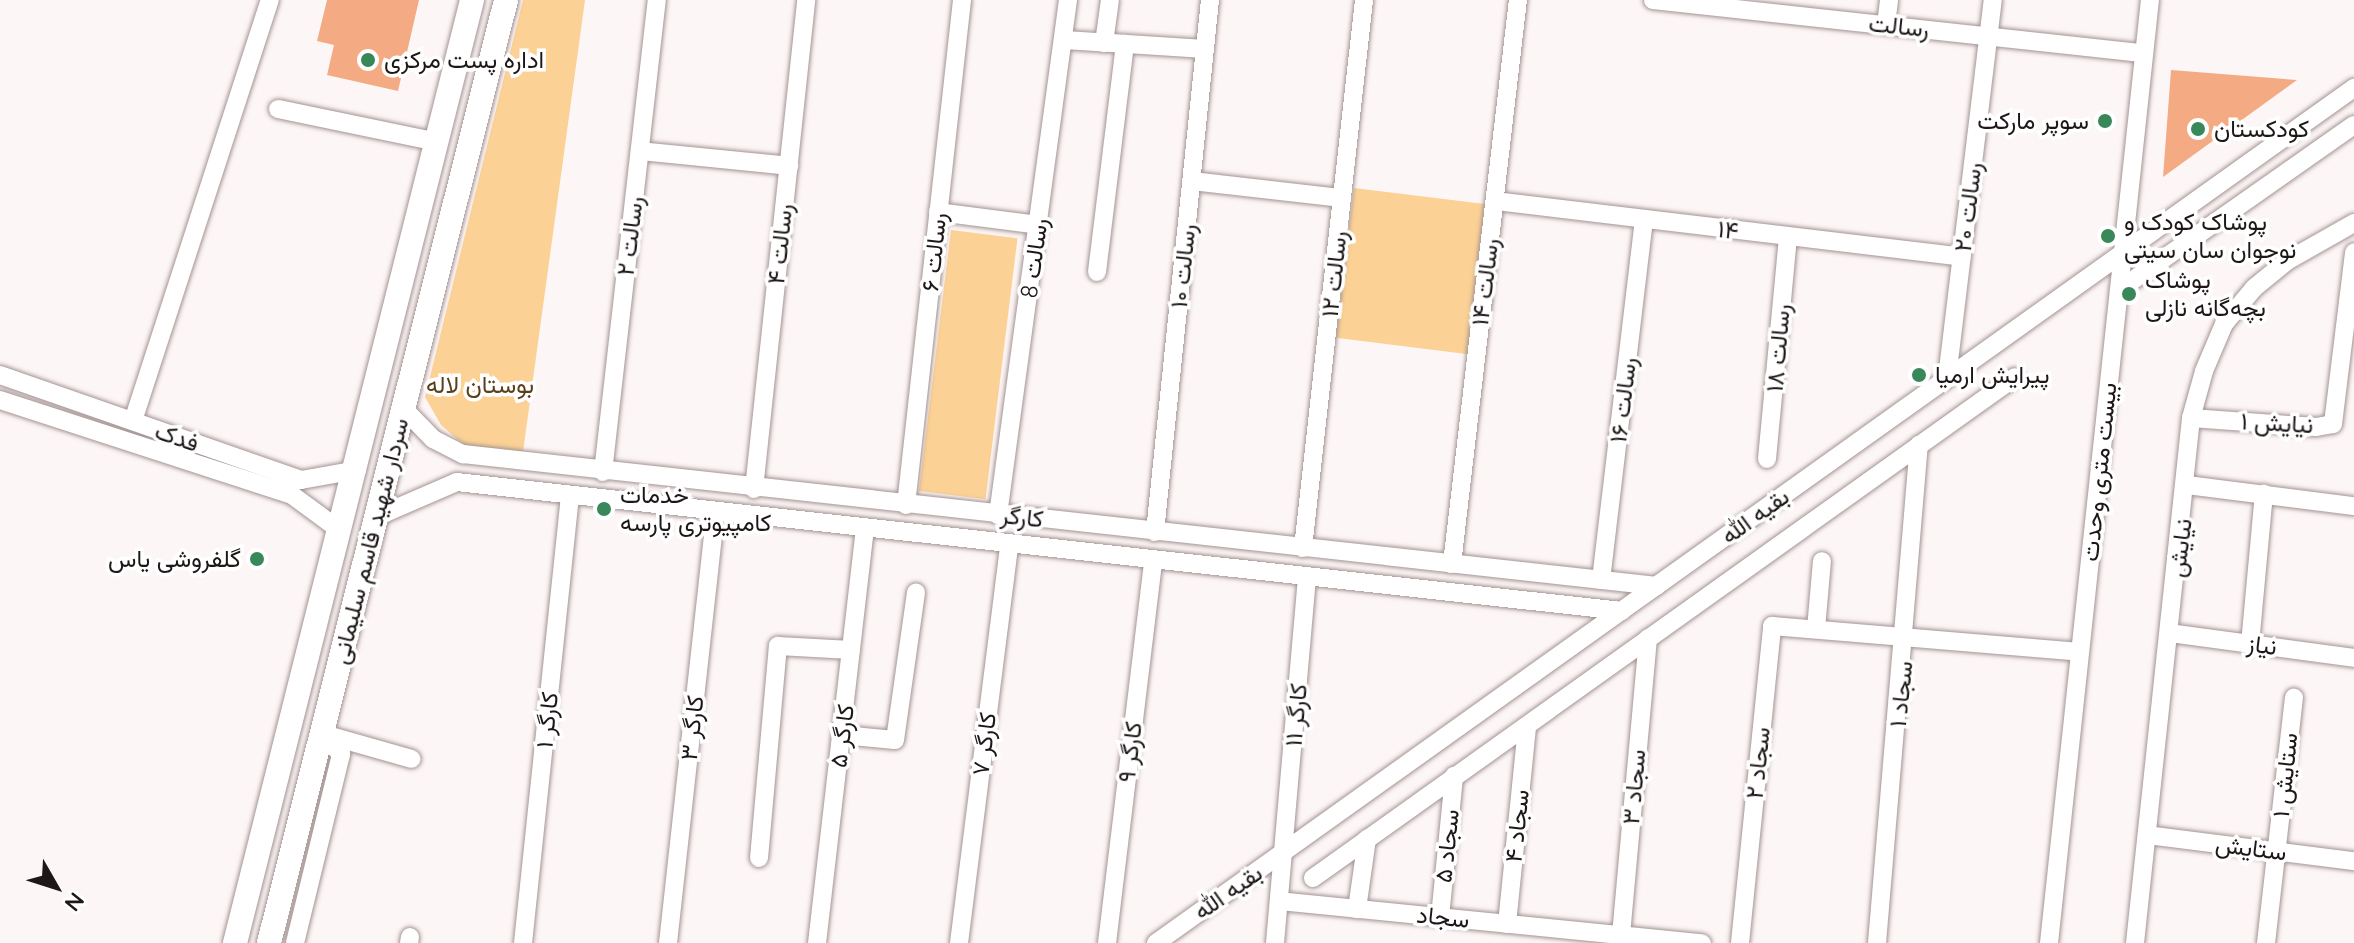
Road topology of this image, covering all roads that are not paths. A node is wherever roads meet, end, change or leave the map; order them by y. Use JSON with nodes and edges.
{"nodes":[{"id":1,"x":270,"y":0,"type":"edge"},
{"id":2,"x":472,"y":0,"type":"edge"},
{"id":3,"x":506,"y":0,"type":"edge"},
{"id":4,"x":657,"y":0,"type":"edge"},
{"id":5,"x":806,"y":0,"type":"edge"},
{"id":6,"x":962,"y":0,"type":"edge"},
{"id":7,"x":1068,"y":0,"type":"edge"},
{"id":8,"x":1110,"y":0,"type":"edge"},
{"id":9,"x":1210,"y":0,"type":"edge"},
{"id":10,"x":1364,"y":0,"type":"edge"},
{"id":11,"x":1518,"y":0,"type":"edge"},
{"id":12,"x":1653,"y":0,"type":"edge"},
{"id":13,"x":1889,"y":0,"type":"edge"},
{"id":14,"x":1993,"y":0,"type":"edge"},
{"id":15,"x":2150,"y":0,"type":"edge"},
{"id":16,"x":1723,"y":4,"type":"edge"},
{"id":17,"x":1886,"y":25,"type":"junction"},
{"id":18,"x":1990,"y":36,"type":"junction"},
{"id":19,"x":1065,"y":40,"type":"junction"},
{"id":20,"x":1104,"y":43,"type":"junction"},
{"id":21,"x":1125,"y":44,"type":"junction"},
{"id":22,"x":1205,"y":49,"type":"junction"},
{"id":23,"x":2144,"y":53,"type":"junction"},
{"id":24,"x":2354,"y":88,"type":"edge"},
{"id":25,"x":278,"y":109,"type":"dead end"},
{"id":26,"x":2354,"y":125,"type":"edge"},
{"id":27,"x":437,"y":142,"type":"junction"},
{"id":28,"x":640,"y":151,"type":"junction"},
{"id":29,"x":789,"y":166,"type":"junction"},
{"id":30,"x":1192,"y":181,"type":"junction"},
{"id":31,"x":1342,"y":198,"type":"junction"},
{"id":32,"x":1495,"y":201,"type":"junction"},
{"id":33,"x":938,"y":212,"type":"junction"},
{"id":34,"x":1644,"y":220,"type":"junction"},
{"id":35,"x":2354,"y":223,"type":"edge"},
{"id":36,"x":1039,"y":225,"type":"junction"},
{"id":37,"x":1788,"y":237,"type":"junction"},
{"id":38,"x":2354,"y":252,"type":"edge"},
{"id":39,"x":2123,"y":255,"type":"junction"},
{"id":40,"x":1962,"y":257,"type":"junction"},
{"id":41,"x":1097,"y":272,"type":"dead end"},
{"id":42,"x":2119,"y":290,"type":"junction"},
{"id":43,"x":0,"y":375,"type":"edge"},
{"id":44,"x":2015,"y":377,"type":"dead end"},
{"id":45,"x":1947,"y":378,"type":"junction"},
{"id":46,"x":0,"y":400,"type":"edge"},
{"id":47,"x":403,"y":408,"type":"junction"},
{"id":48,"x":2191,"y":418,"type":"junction"},
{"id":49,"x":133,"y":421,"type":"junction"},
{"id":50,"x":1919,"y":445,"type":"junction"},
{"id":51,"x":463,"y":454,"type":"junction"},
{"id":52,"x":1767,"y":459,"type":"dead end"},
{"id":53,"x":357,"y":470,"type":"junction"},
{"id":54,"x":603,"y":472,"type":"junction"},
{"id":55,"x":457,"y":482,"type":"junction"},
{"id":56,"x":2187,"y":485,"type":"junction"},
{"id":57,"x":297,"y":487,"type":"junction"},
{"id":58,"x":754,"y":489,"type":"junction"},
{"id":59,"x":808,"y":494,"type":"junction"},
{"id":60,"x":2264,"y":494,"type":"junction"},
{"id":61,"x":570,"y":498,"type":"junction"},
{"id":62,"x":906,"y":505,"type":"junction"},
{"id":63,"x":2354,"y":506,"type":"edge"},
{"id":64,"x":715,"y":514,"type":"junction"},
{"id":65,"x":998,"y":515,"type":"junction"},
{"id":66,"x":376,"y":517,"type":"junction"},
{"id":67,"x":804,"y":523,"type":"junction"},
{"id":68,"x":337,"y":528,"type":"junction"},
{"id":69,"x":865,"y":530,"type":"junction"},
{"id":70,"x":1155,"y":532,"type":"junction"},
{"id":71,"x":1009,"y":545,"type":"junction"},
{"id":72,"x":1303,"y":548,"type":"junction"},
{"id":73,"x":1153,"y":561,"type":"junction"},
{"id":74,"x":1822,"y":561,"type":"dead end"},
{"id":75,"x":1452,"y":564,"type":"junction"},
{"id":76,"x":1307,"y":577,"type":"junction"},
{"id":77,"x":1601,"y":580,"type":"junction"},
{"id":78,"x":1657,"y":586,"type":"junction"},
{"id":79,"x":916,"y":592,"type":"dead end"},
{"id":80,"x":1622,"y":611,"type":"junction"},
{"id":81,"x":1816,"y":629,"type":"junction"},
{"id":82,"x":2170,"y":633,"type":"junction"},
{"id":83,"x":1907,"y":637,"type":"junction"},
{"id":84,"x":1648,"y":638,"type":"junction"},
{"id":85,"x":2250,"y":644,"type":"junction"},
{"id":86,"x":851,"y":650,"type":"junction"},
{"id":87,"x":2080,"y":652,"type":"junction"},
{"id":88,"x":2354,"y":658,"type":"edge"},
{"id":89,"x":2294,"y":698,"type":"dead end"},
{"id":90,"x":1527,"y":727,"type":"junction"},
{"id":91,"x":322,"y":734,"type":"junction"},
{"id":92,"x":842,"y":735,"type":"junction"},
{"id":93,"x":412,"y":759,"type":"dead end"},
{"id":94,"x":1454,"y":776,"type":"junction"},
{"id":95,"x":2147,"y":835,"type":"junction"},
{"id":96,"x":1367,"y":839,"type":"junction"},
{"id":97,"x":2277,"y":852,"type":"junction"},
{"id":98,"x":1284,"y":853,"type":"junction"},
{"id":99,"x":759,"y":858,"type":"dead end"},
{"id":100,"x":2354,"y":861,"type":"edge"},
{"id":101,"x":1313,"y":878,"type":"dead end"},
{"id":102,"x":1279,"y":901,"type":"junction"},
{"id":103,"x":1357,"y":909,"type":"junction"},
{"id":104,"x":1440,"y":917,"type":"junction"},
{"id":105,"x":1507,"y":924,"type":"junction"},
{"id":106,"x":1621,"y":935,"type":"junction"},
{"id":107,"x":235,"y":943,"type":"edge"},
{"id":108,"x":269,"y":943,"type":"edge"},
{"id":109,"x":295,"y":943,"type":"edge"},
{"id":110,"x":523,"y":943,"type":"edge"},
{"id":111,"x":668,"y":943,"type":"edge"},
{"id":112,"x":817,"y":943,"type":"edge"},
{"id":113,"x":959,"y":943,"type":"edge"},
{"id":114,"x":1107,"y":943,"type":"edge"},
{"id":115,"x":1156,"y":943,"type":"edge"},
{"id":116,"x":1275,"y":943,"type":"edge"},
{"id":117,"x":1702,"y":943,"type":"edge"},
{"id":118,"x":1740,"y":943,"type":"edge"},
{"id":119,"x":1877,"y":943,"type":"edge"},
{"id":120,"x":2049,"y":943,"type":"edge"},
{"id":121,"x":2135,"y":943,"type":"edge"},
{"id":122,"x":2266,"y":943,"type":"edge"}],
"edges":[{"from":1,"to":49,"type":"street"},
{"from":2,"to":27,"type":"main road"},
{"from":3,"to":47,"type":"main road","name":"سردار شهید قاسم سلیمانی"},
{"from":4,"to":28,"type":"street","name":"رسالت ۲"},
{"from":5,"to":29,"type":"street","name":"رسالت ۴"},
{"from":6,"to":33,"type":"street","name":"رسالت ۶"},
{"from":7,"to":19,"type":"street","name":"رسالت 8"},
{"from":8,"to":20,"type":"street"},
{"from":9,"to":22,"type":"street","name":"رسالت ۱۰"},
{"from":10,"to":31,"type":"street","name":"رسالت ۱۲"},
{"from":11,"to":32,"type":"street","name":"رسالت ۱۴"},
{"from":12,"to":16,"type":"street","name":"رسالت"},
{"from":13,"to":17,"type":"street"},
{"from":14,"to":18,"type":"street","name":"رسالت ۲۰"},
{"from":15,"to":23,"type":"street","name":"بیست متری وحدت"},
{"from":16,"to":17,"type":"street","name":"رسالت"},
{"from":17,"to":18,"type":"street","name":"رسالت"},
{"from":18,"to":23,"type":"street","name":"رسالت"},
{"from":18,"to":40,"type":"street","name":"رسالت ۲۰"},
{"from":19,"to":20,"type":"street"},
{"from":19,"to":36,"type":"street","name":"رسالت 8"},
{"from":20,"to":21,"type":"street"},
{"from":21,"to":22,"type":"street"},
{"from":21,"to":41,"type":"street"},
{"from":22,"to":30,"type":"street","name":"رسالت ۱۰"},
{"from":23,"to":39,"type":"street","name":"بیست متری وحدت"},
{"from":24,"to":39,"type":"street","name":"بقیه الله"},
{"from":25,"to":27,"type":"street"},
{"from":26,"to":42,"type":"street"},
{"from":27,"to":53,"type":"main road"},
{"from":28,"to":29,"type":"street"},
{"from":28,"to":54,"type":"street","name":"رسالت ۲"},
{"from":29,"to":58,"type":"street","name":"رسالت ۴"},
{"from":30,"to":31,"type":"street"},
{"from":30,"to":70,"type":"street","name":"رسالت ۱۰"},
{"from":31,"to":72,"type":"street","name":"رسالت ۱۲"},
{"from":32,"to":34,"type":"street","name":"۱۴"},
{"from":32,"to":75,"type":"street","name":"رسالت ۱۴"},
{"from":33,"to":36,"type":"street"},
{"from":33,"to":62,"type":"street","name":"رسالت ۶"},
{"from":34,"to":37,"type":"street","name":"۱۴"},
{"from":34,"to":77,"type":"street","name":"رسالت ۱۶"},
{"from":35,"to":48,"type":"street","name":"نیایش"},
{"from":36,"to":65,"type":"street","name":"رسالت 8"},
{"from":37,"to":40,"type":"street","name":"۱۴"},
{"from":37,"to":52,"type":"street","name":"رسالت ۱۸"},
{"from":38,"to":48,"type":"street","name":"نیایش ۱"},
{"from":39,"to":42,"type":"street","name":"بیست متری وحدت"},
{"from":39,"to":45,"type":"street","name":"بقیه الله"},
{"from":40,"to":45,"type":"street","name":"رسالت ۲۰"},
{"from":42,"to":87,"type":"street","name":"بیست متری وحدت"},
{"from":43,"to":49,"type":"street","name":"فدک"},
{"from":44,"to":50,"type":"street","name":"بقیه الله"},
{"from":45,"to":78,"type":"street","name":"بقیه الله"},
{"from":46,"to":57,"type":"street","name":"فدک"},
{"from":47,"to":51,"type":"street","name":"کارگر"},
{"from":47,"to":66,"type":"main road","name":"سردار شهید قاسم سلیمانی"},
{"from":48,"to":56,"type":"street","name":"نیایش"},
{"from":49,"to":57,"type":"street","name":"فدک"},
{"from":50,"to":83,"type":"street","name":"سجاد ۱"},
{"from":50,"to":84,"type":"street","name":"بقیه الله"},
{"from":51,"to":54,"type":"street","name":"کارگر"},
{"from":51,"to":55,"type":"street"},
{"from":53,"to":57,"type":"street","name":"فدک"},
{"from":53,"to":68,"type":"main road"},
{"from":54,"to":58,"type":"street","name":"کارگر"},
{"from":55,"to":61,"type":"street","name":"کارگر"},
{"from":55,"to":66,"type":"street"},
{"from":56,"to":60,"type":"street"},
{"from":56,"to":82,"type":"street","name":"نیایش"},
{"from":57,"to":68,"type":"street","name":"فدک"},
{"from":58,"to":59,"type":"street","name":"کارگر"},
{"from":59,"to":62,"type":"street","name":"کارگر"},
{"from":59,"to":67,"type":"street"},
{"from":60,"to":63,"type":"street"},
{"from":60,"to":85,"type":"street"},
{"from":61,"to":64,"type":"street","name":"کارگر"},
{"from":61,"to":110,"type":"street","name":"کارگر ۱"},
{"from":62,"to":65,"type":"street","name":"کارگر"},
{"from":64,"to":67,"type":"street","name":"کارگر"},
{"from":64,"to":111,"type":"street","name":"کارگر ۳"},
{"from":65,"to":70,"type":"street","name":"کارگر"},
{"from":66,"to":91,"type":"main road","name":"سردار شهید قاسم سلیمانی"},
{"from":67,"to":69,"type":"street","name":"کارگر"},
{"from":68,"to":107,"type":"main road"},
{"from":69,"to":71,"type":"street","name":"کارگر"},
{"from":69,"to":86,"type":"street","name":"کارگر ۵"},
{"from":70,"to":72,"type":"street","name":"کارگر"},
{"from":71,"to":73,"type":"street","name":"کارگر"},
{"from":71,"to":113,"type":"street","name":"کارگر ۷"},
{"from":72,"to":75,"type":"street","name":"کارگر"},
{"from":73,"to":76,"type":"street","name":"کارگر"},
{"from":73,"to":114,"type":"street","name":"کارگر ۹"},
{"from":74,"to":81,"type":"street"},
{"from":75,"to":77,"type":"street","name":"کارگر"},
{"from":76,"to":80,"type":"street","name":"کارگر"},
{"from":76,"to":98,"type":"street","name":"کارگر ۱۱"},
{"from":77,"to":78,"type":"street","name":"کارگر"},
{"from":78,"to":80,"type":"street","name":"بقیه الله"},
{"from":79,"to":92,"type":"street"},
{"from":80,"to":98,"type":"street","name":"بقیه الله"},
{"from":81,"to":83,"type":"street","name":"سجاد ۲"},
{"from":81,"to":118,"type":"street","name":"سجاد ۲"},
{"from":82,"to":85,"type":"street","name":"نیاز"},
{"from":82,"to":95,"type":"street","name":"نیایش"},
{"from":83,"to":87,"type":"street","name":"سجاد ۲"},
{"from":83,"to":119,"type":"street","name":"سجاد ۱"},
{"from":84,"to":90,"type":"street","name":"بقیه الله"},
{"from":84,"to":106,"type":"street","name":"سجاد ۳"},
{"from":85,"to":88,"type":"street","name":"نیاز"},
{"from":86,"to":92,"type":"street","name":"کارگر ۵"},
{"from":86,"to":99,"type":"street"},
{"from":87,"to":120,"type":"street","name":"بیست متری وحدت"},
{"from":89,"to":97,"type":"street","name":"ستایش ۱"},
{"from":90,"to":94,"type":"street","name":"بقیه الله"},
{"from":90,"to":105,"type":"street","name":"سجاد ۴"},
{"from":91,"to":93,"type":"street"},
{"from":91,"to":108,"type":"main road","name":"سردار شهید قاسم سلیمانی"},
{"from":91,"to":109,"type":"street"},
{"from":92,"to":112,"type":"street","name":"کارگر ۵"},
{"from":94,"to":96,"type":"street","name":"بقیه الله"},
{"from":94,"to":104,"type":"street","name":"سجاد ۵"},
{"from":95,"to":97,"type":"street","name":"ستایش"},
{"from":95,"to":121,"type":"street","name":"نیایش"},
{"from":96,"to":101,"type":"street","name":"بقیه الله"},
{"from":96,"to":103,"type":"street"},
{"from":97,"to":100,"type":"street","name":"ستایش"},
{"from":97,"to":122,"type":"street","name":"ستایش ۱"},
{"from":98,"to":102,"type":"street","name":"کارگر ۱۱"},
{"from":98,"to":115,"type":"street","name":"بقیه الله"},
{"from":102,"to":103,"type":"street","name":"سجاد"},
{"from":102,"to":116,"type":"street","name":"کارگر ۱۱"},
{"from":103,"to":104,"type":"street","name":"سجاد"},
{"from":104,"to":105,"type":"street","name":"سجاد"},
{"from":105,"to":106,"type":"street","name":"سجاد"},
{"from":106,"to":117,"type":"street","name":"سجاد"}]}
